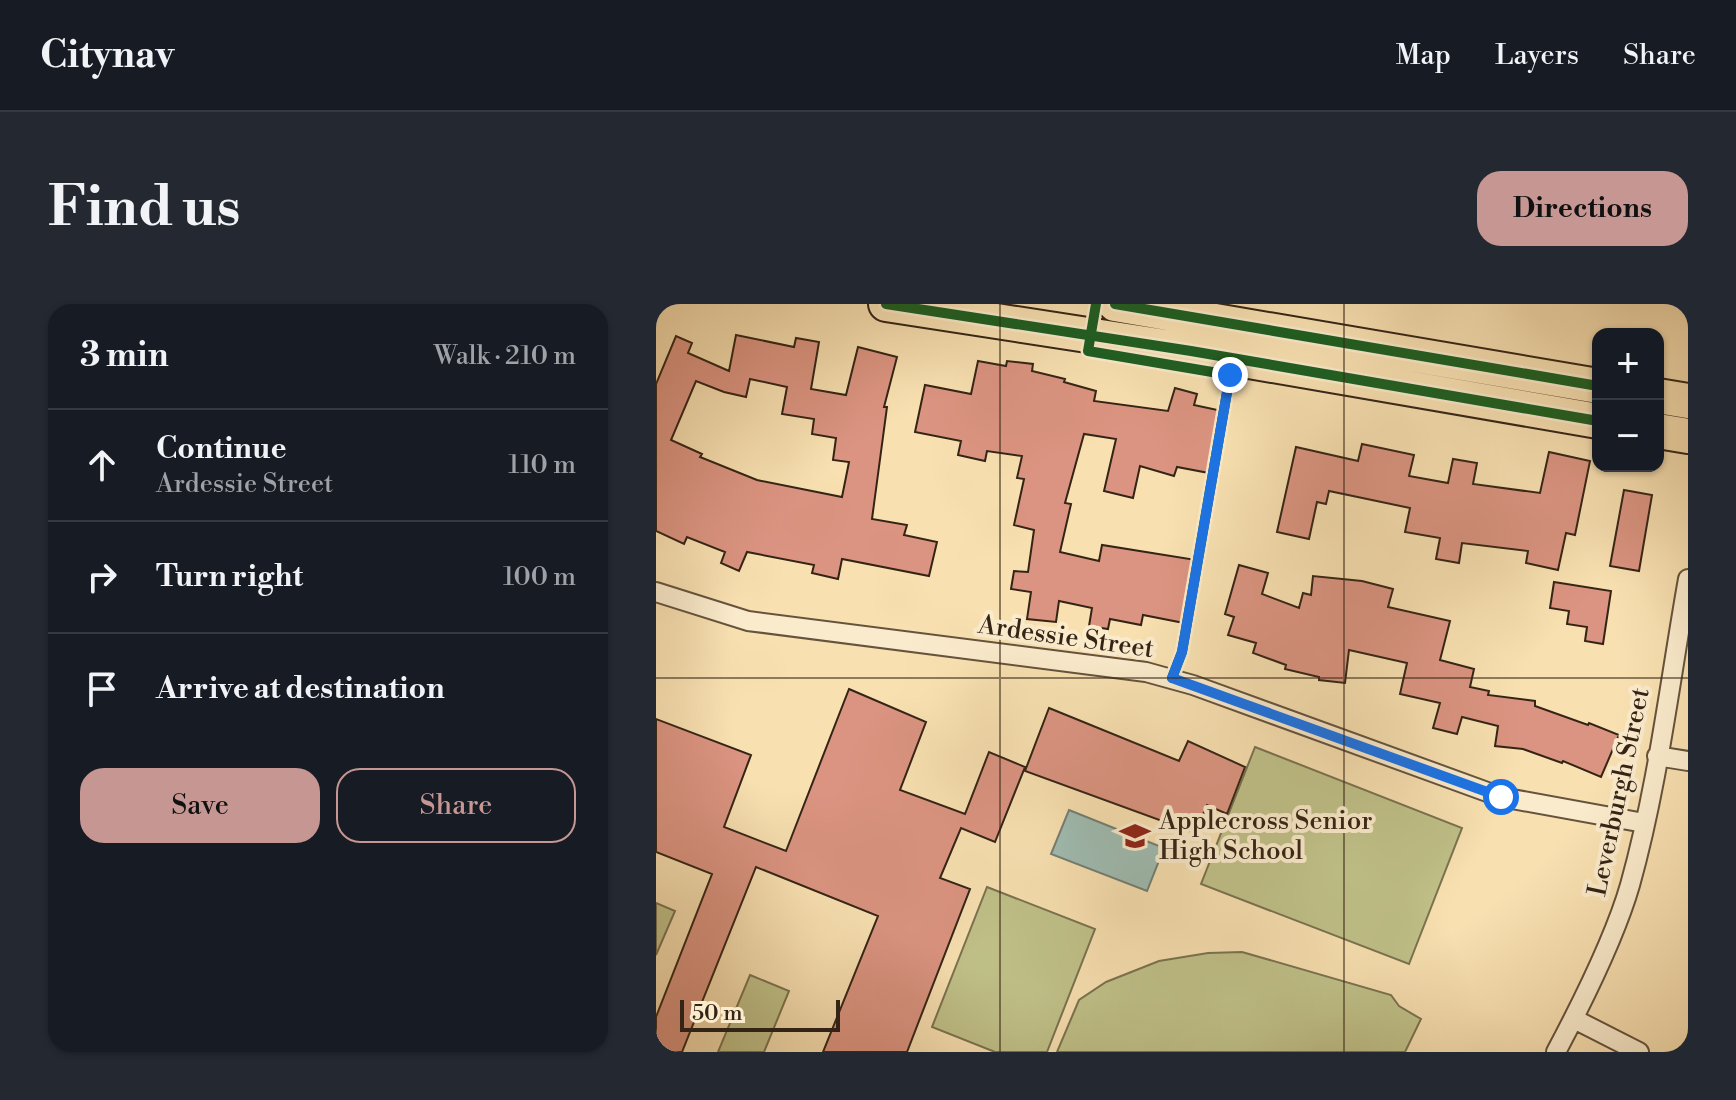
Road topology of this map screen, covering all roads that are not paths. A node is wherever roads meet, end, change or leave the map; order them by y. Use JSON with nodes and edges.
{"nodes":[{"id":1,"x":886,"y":304,"type":"edge"},
{"id":2,"x":1115,"y":304,"type":"edge"},
{"id":3,"x":1200,"y":311,"type":"edge"},
{"id":4,"x":1191,"y":351,"type":"junction"},
{"id":5,"x":1592,"y":385,"type":"edge"},
{"id":6,"x":1664,"y":397,"type":"edge"},
{"id":7,"x":1688,"y":401,"type":"edge"},
{"id":8,"x":1592,"y":420,"type":"edge"},
{"id":9,"x":1664,"y":432,"type":"edge"},
{"id":10,"x":1688,"y":436,"type":"edge"},
{"id":11,"x":1688,"y":579,"type":"edge"},
{"id":12,"x":656,"y":592,"type":"edge"},
{"id":13,"x":1657,"y":756,"type":"junction"},
{"id":14,"x":1688,"y":761,"type":"edge"},
{"id":15,"x":1644,"y":823,"type":"junction"},
{"id":16,"x":1574,"y":1019,"type":"junction"},
{"id":17,"x":1556,"y":1052,"type":"edge"},
{"id":18,"x":1639,"y":1052,"type":"edge"}],
"edges":[{"from":1,"to":4,"type":"highway"},
{"from":2,"to":3,"type":"highway"},
{"from":3,"to":4,"type":"street"},
{"from":3,"to":5,"type":"highway"},
{"from":4,"to":8,"type":"highway"},
{"from":6,"to":7,"type":"highway"},
{"from":9,"to":10,"type":"highway"},
{"from":11,"to":13,"type":"street","name":"Leverburgh Street"},
{"from":12,"to":15,"type":"street","name":"Ardessie Street"},
{"from":13,"to":14,"type":"street"},
{"from":13,"to":15,"type":"street","name":"Leverburgh Street"},
{"from":15,"to":16,"type":"street","name":"Leverburgh Street"},
{"from":16,"to":17,"type":"street","name":"Leverburgh Street"},
{"from":16,"to":18,"type":"street"}]}
